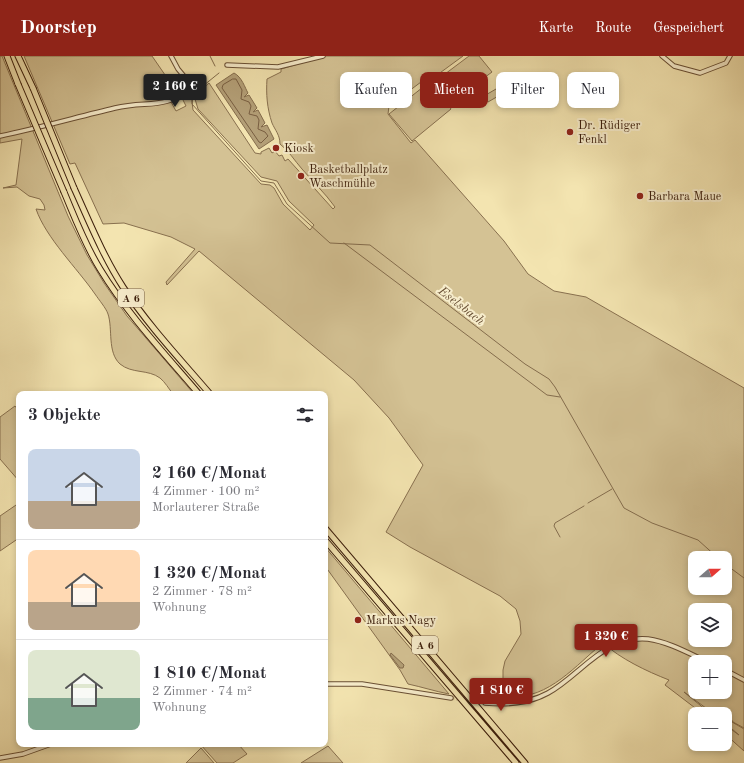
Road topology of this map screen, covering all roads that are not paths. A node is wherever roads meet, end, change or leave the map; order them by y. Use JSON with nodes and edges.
{"nodes":[{"id":1,"x":7,"y":56,"type":"edge"},
{"id":2,"x":18,"y":56,"type":"edge"},
{"id":3,"x":171,"y":56,"type":"edge"},
{"id":4,"x":323,"y":56,"type":"edge"},
{"id":5,"x":662,"y":56,"type":"edge"},
{"id":6,"x":730,"y":57,"type":"edge"},
{"id":7,"x":227,"y":66,"type":"dead end"},
{"id":8,"x":0,"y":136,"type":"edge"},
{"id":9,"x":196,"y":391,"type":"edge"},
{"id":10,"x":207,"y":391,"type":"edge"},
{"id":11,"x":328,"y":532,"type":"edge"},
{"id":12,"x":328,"y":544,"type":"edge"},
{"id":13,"x":693,"y":655,"type":"edge"},
{"id":14,"x":732,"y":674,"type":"edge"},
{"id":15,"x":744,"y":680,"type":"edge"},
{"id":16,"x":328,"y":684,"type":"edge"},
{"id":17,"x":451,"y":698,"type":"tunnel mouth"},
{"id":18,"x":485,"y":703,"type":"tunnel mouth"},
{"id":19,"x":43,"y":747,"type":"edge"},
{"id":20,"x":0,"y":758,"type":"edge"},
{"id":21,"x":516,"y":763,"type":"edge"},
{"id":22,"x":526,"y":763,"type":"edge"}],
"edges":[{"from":1,"to":9,"type":"highway","number":"A 6","bridge":true},
{"from":2,"to":10,"type":"highway","number":"A 6","bridge":true},
{"from":3,"to":8,"type":"street"},
{"from":4,"to":7,"type":"street"},
{"from":5,"to":6,"type":"street"},
{"from":11,"to":22,"type":"highway","number":"A 6"},
{"from":12,"to":21,"type":"highway","number":"A 6"},
{"from":13,"to":18,"type":"street"},
{"from":14,"to":15,"type":"street"},
{"from":16,"to":17,"type":"street"},
{"from":19,"to":20,"type":"street"}]}
